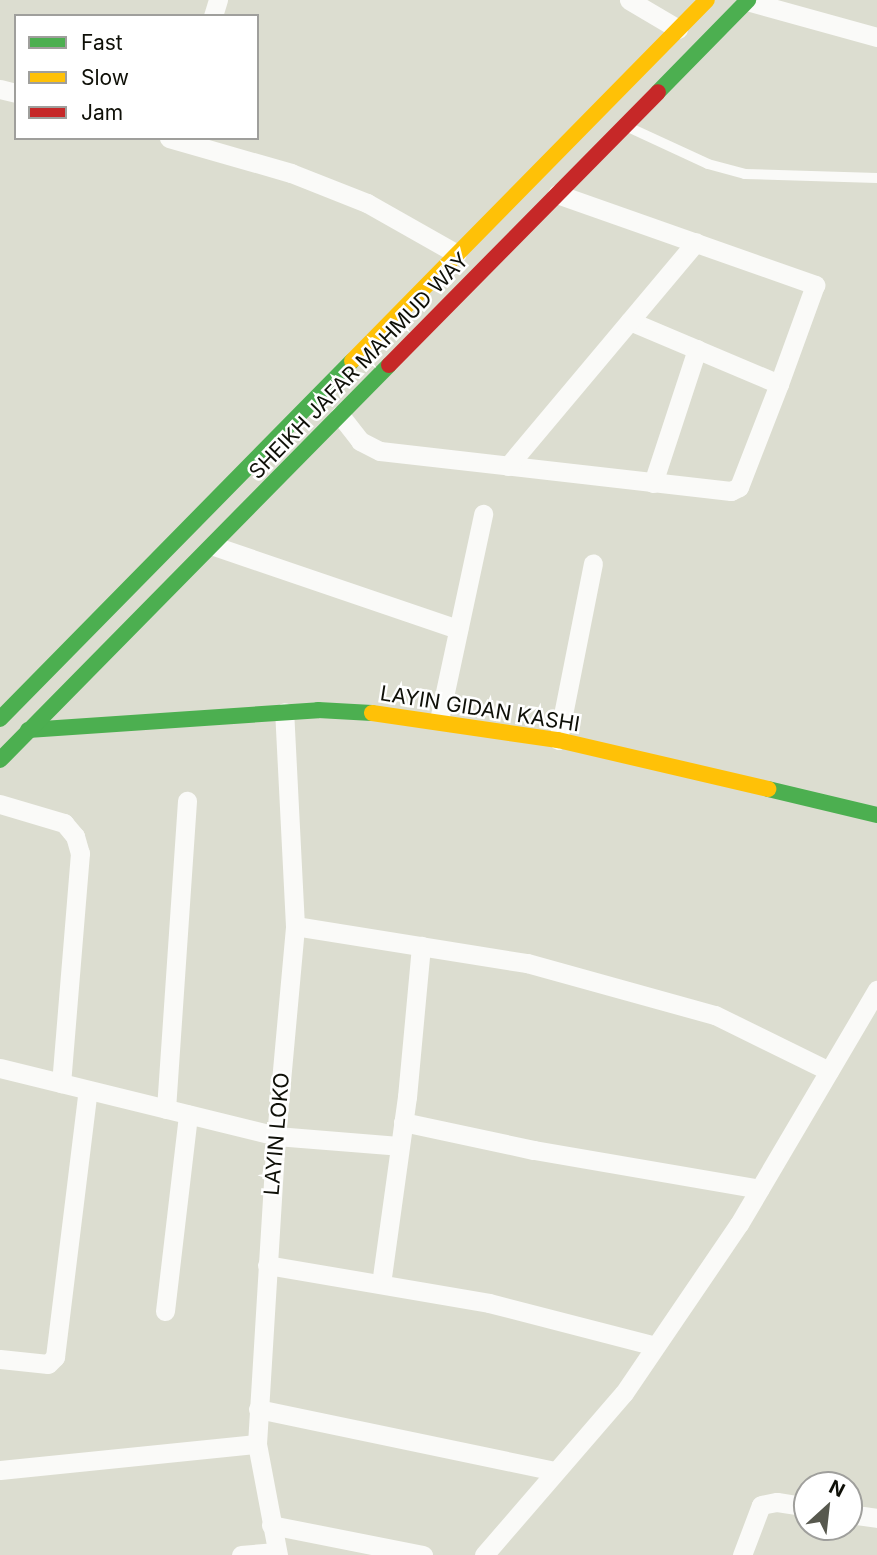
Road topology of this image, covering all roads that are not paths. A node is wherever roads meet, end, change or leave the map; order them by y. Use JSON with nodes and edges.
{"nodes":[{"id":1,"x":629,"y":0,"type":"edge"},
{"id":2,"x":707,"y":0,"type":"edge"},
{"id":3,"x":748,"y":0,"type":"edge"},
{"id":4,"x":678,"y":29,"type":"junction"},
{"id":5,"x":877,"y":37,"type":"edge"},
{"id":6,"x":625,"y":126,"type":"junction"},
{"id":7,"x":175,"y":140,"type":"edge"},
{"id":8,"x":877,"y":178,"type":"edge"},
{"id":9,"x":557,"y":194,"type":"junction"},
{"id":10,"x":696,"y":242,"type":"junction"},
{"id":11,"x":457,"y":254,"type":"junction"},
{"id":12,"x":630,"y":321,"type":"junction"},
{"id":13,"x":697,"y":349,"type":"junction"},
{"id":14,"x":779,"y":384,"type":"junction"},
{"id":15,"x":340,"y":415,"type":"junction"},
{"id":16,"x":508,"y":466,"type":"junction"},
{"id":17,"x":653,"y":483,"type":"junction"},
{"id":18,"x":483,"y":514,"type":"dead end"},
{"id":19,"x":214,"y":546,"type":"junction"},
{"id":20,"x":593,"y":563,"type":"dead end"},
{"id":21,"x":458,"y":629,"type":"junction"},
{"id":22,"x":284,"y":712,"type":"junction"},
{"id":23,"x":0,"y":719,"type":"edge"},
{"id":24,"x":439,"y":720,"type":"junction"},
{"id":25,"x":28,"y":730,"type":"junction"},
{"id":26,"x":558,"y":740,"type":"junction"},
{"id":27,"x":0,"y":760,"type":"edge"},
{"id":28,"x":187,"y":801,"type":"dead end"},
{"id":29,"x":0,"y":804,"type":"edge"},
{"id":30,"x":877,"y":815,"type":"edge"},
{"id":31,"x":295,"y":926,"type":"junction"},
{"id":32,"x":421,"y":946,"type":"junction"},
{"id":33,"x":877,"y":990,"type":"edge"},
{"id":34,"x":0,"y":1068,"type":"edge"},
{"id":35,"x":830,"y":1071,"type":"junction"},
{"id":36,"x":61,"y":1083,"type":"junction"},
{"id":37,"x":88,"y":1090,"type":"junction"},
{"id":38,"x":166,"y":1109,"type":"junction"},
{"id":39,"x":188,"y":1115,"type":"junction"},
{"id":40,"x":403,"y":1122,"type":"junction"},
{"id":41,"x":276,"y":1136,"type":"junction"},
{"id":42,"x":399,"y":1146,"type":"junction"},
{"id":43,"x":760,"y":1189,"type":"junction"},
{"id":44,"x":267,"y":1265,"type":"junction"},
{"id":45,"x":381,"y":1284,"type":"junction"},
{"id":46,"x":165,"y":1311,"type":"dead end"},
{"id":47,"x":655,"y":1346,"type":"junction"},
{"id":48,"x":0,"y":1359,"type":"edge"},
{"id":49,"x":258,"y":1409,"type":"junction"},
{"id":50,"x":257,"y":1444,"type":"junction"},
{"id":51,"x":0,"y":1471,"type":"edge"},
{"id":52,"x":554,"y":1471,"type":"junction"},
{"id":53,"x":793,"y":1505,"type":"edge"},
{"id":54,"x":271,"y":1525,"type":"junction"},
{"id":55,"x":278,"y":1553,"type":"edge"},
{"id":56,"x":241,"y":1555,"type":"edge"},
{"id":57,"x":423,"y":1555,"type":"edge"},
{"id":58,"x":484,"y":1555,"type":"edge"},
{"id":59,"x":742,"y":1555,"type":"edge"}],
"edges":[{"from":1,"to":4,"type":"street"},
{"from":2,"to":4,"type":"main road","name":"SHEIKH JAFAR MAHMUD WAY"},
{"from":3,"to":5,"type":"street"},
{"from":3,"to":6,"type":"main road","name":"SHEIKH JAFAR MAHMUD WAY"},
{"from":4,"to":11,"type":"main road","name":"SHEIKH JAFAR MAHMUD WAY"},
{"from":6,"to":8,"type":"lane"},
{"from":6,"to":9,"type":"main road","name":"SHEIKH JAFAR MAHMUD WAY"},
{"from":7,"to":11,"type":"street"},
{"from":9,"to":10,"type":"street"},
{"from":9,"to":15,"type":"main road","name":"SHEIKH JAFAR MAHMUD WAY"},
{"from":10,"to":12,"type":"street"},
{"from":10,"to":14,"type":"street"},
{"from":11,"to":23,"type":"main road","name":"SHEIKH JAFAR MAHMUD WAY"},
{"from":12,"to":13,"type":"street"},
{"from":12,"to":16,"type":"street"},
{"from":13,"to":14,"type":"street"},
{"from":13,"to":17,"type":"street"},
{"from":14,"to":17,"type":"street"},
{"from":15,"to":16,"type":"street"},
{"from":15,"to":19,"type":"main road","name":"SHEIKH JAFAR MAHMUD WAY"},
{"from":16,"to":17,"type":"street"},
{"from":18,"to":21,"type":"street"},
{"from":19,"to":21,"type":"street"},
{"from":19,"to":25,"type":"main road","name":"SHEIKH JAFAR MAHMUD WAY"},
{"from":20,"to":26,"type":"street"},
{"from":21,"to":24,"type":"street"},
{"from":22,"to":24,"type":"main road","name":"LAYIN GIDAN KASHI"},
{"from":22,"to":25,"type":"main road","name":"LAYIN GIDAN KASHI"},
{"from":22,"to":31,"type":"street","name":"LAYIN LOKO"},
{"from":24,"to":26,"type":"main road","name":"LAYIN GIDAN KASHI"},
{"from":25,"to":27,"type":"main road","name":"SHEIKH JAFAR MAHMUD WAY"},
{"from":26,"to":30,"type":"main road","name":"LAYIN GIDAN KASHI"},
{"from":28,"to":38,"type":"street"},
{"from":29,"to":36,"type":"street"},
{"from":31,"to":32,"type":"street"},
{"from":31,"to":41,"type":"street","name":"LAYIN LOKO"},
{"from":32,"to":35,"type":"street"},
{"from":32,"to":40,"type":"street"},
{"from":33,"to":35,"type":"street"},
{"from":34,"to":36,"type":"street"},
{"from":35,"to":43,"type":"street"},
{"from":36,"to":37,"type":"street"},
{"from":37,"to":38,"type":"street"},
{"from":37,"to":48,"type":"street"},
{"from":38,"to":39,"type":"street"},
{"from":39,"to":41,"type":"street"},
{"from":39,"to":46,"type":"street"},
{"from":40,"to":42,"type":"street"},
{"from":40,"to":43,"type":"street"},
{"from":41,"to":42,"type":"street"},
{"from":41,"to":44,"type":"street","name":"LAYIN LOKO"},
{"from":42,"to":45,"type":"street"},
{"from":43,"to":47,"type":"street"},
{"from":44,"to":45,"type":"street"},
{"from":44,"to":49,"type":"street","name":"LAYIN LOKO"},
{"from":45,"to":47,"type":"street"},
{"from":47,"to":52,"type":"street"},
{"from":49,"to":50,"type":"street","name":"LAYIN LOKO"},
{"from":49,"to":52,"type":"street"},
{"from":50,"to":51,"type":"street"},
{"from":50,"to":54,"type":"street","name":"LAYIN LOKO"},
{"from":52,"to":58,"type":"street"},
{"from":53,"to":59,"type":"street"},
{"from":54,"to":55,"type":"street","name":"LAYIN LOKO"},
{"from":54,"to":57,"type":"street"},
{"from":55,"to":56,"type":"street"}]}
